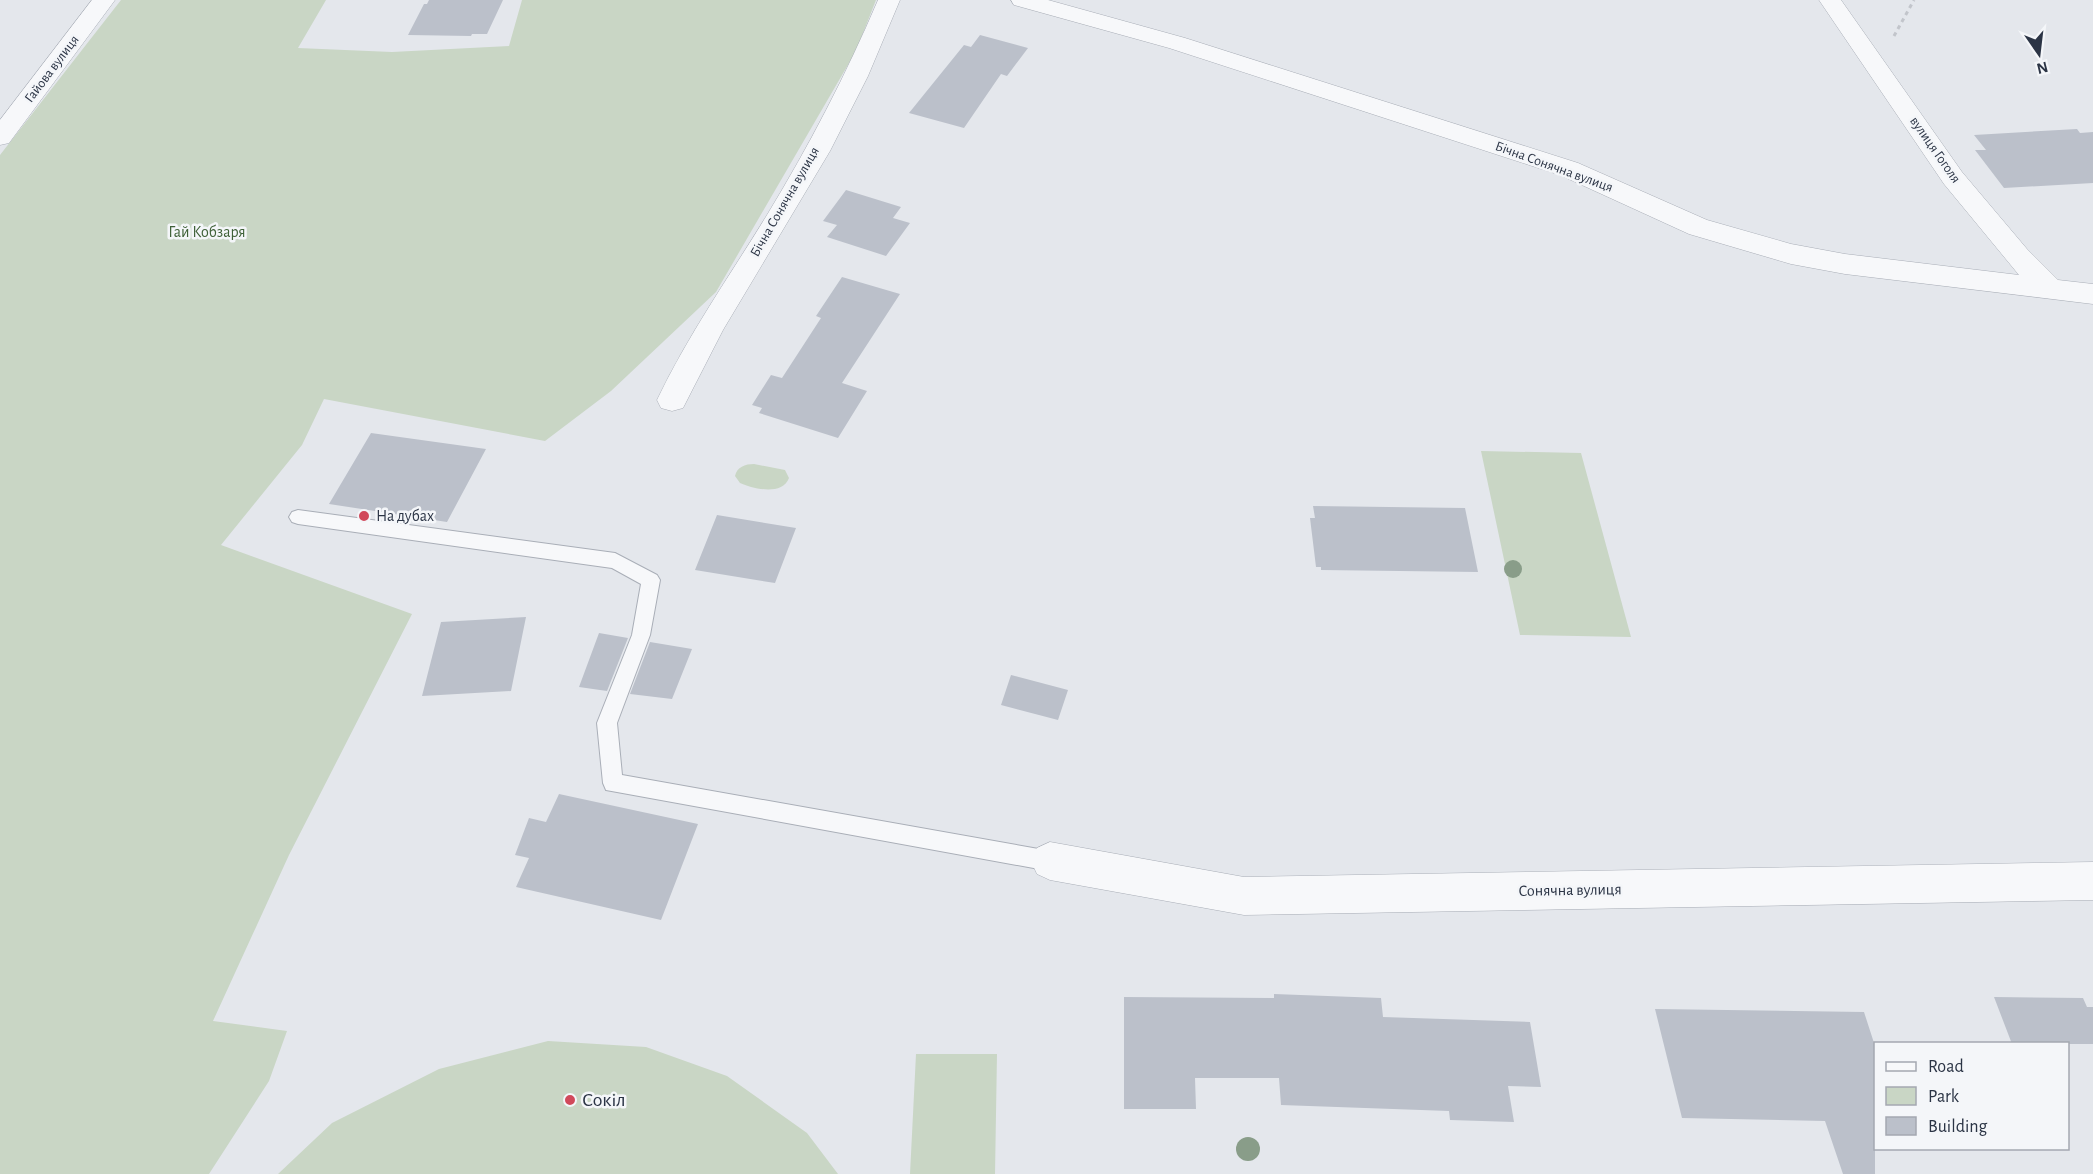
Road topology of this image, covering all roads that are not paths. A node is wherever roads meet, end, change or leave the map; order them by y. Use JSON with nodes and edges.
{"nodes":[{"id":1,"x":104,"y":0,"type":"edge"},
{"id":2,"x":889,"y":0,"type":"edge"},
{"id":3,"x":1022,"y":0,"type":"edge"},
{"id":4,"x":1830,"y":0,"type":"edge"},
{"id":5,"x":0,"y":137,"type":"edge"},
{"id":6,"x":2051,"y":290,"type":"junction"},
{"id":7,"x":2093,"y":294,"type":"edge"},
{"id":8,"x":672,"y":400,"type":"dead end"},
{"id":9,"x":298,"y":517,"type":"dead end"},
{"id":10,"x":1050,"y":861,"type":"joint"},
{"id":11,"x":2093,"y":881,"type":"edge"}],
"edges":[{"from":1,"to":5,"type":"street","name":"Гайова вулиця"},
{"from":2,"to":8,"type":"street","name":"Бічна Сонячна вулиця"},
{"from":3,"to":6,"type":"street","name":"Бічна Сонячна вулиця"},
{"from":4,"to":6,"type":"street","name":"вулиця Гоголя"},
{"from":6,"to":7,"type":"street","name":"Бічна Сонячна вулиця"},
{"from":9,"to":10,"type":"lane"},
{"from":10,"to":11,"type":"street","name":"Сонячна вулиця"}]}
